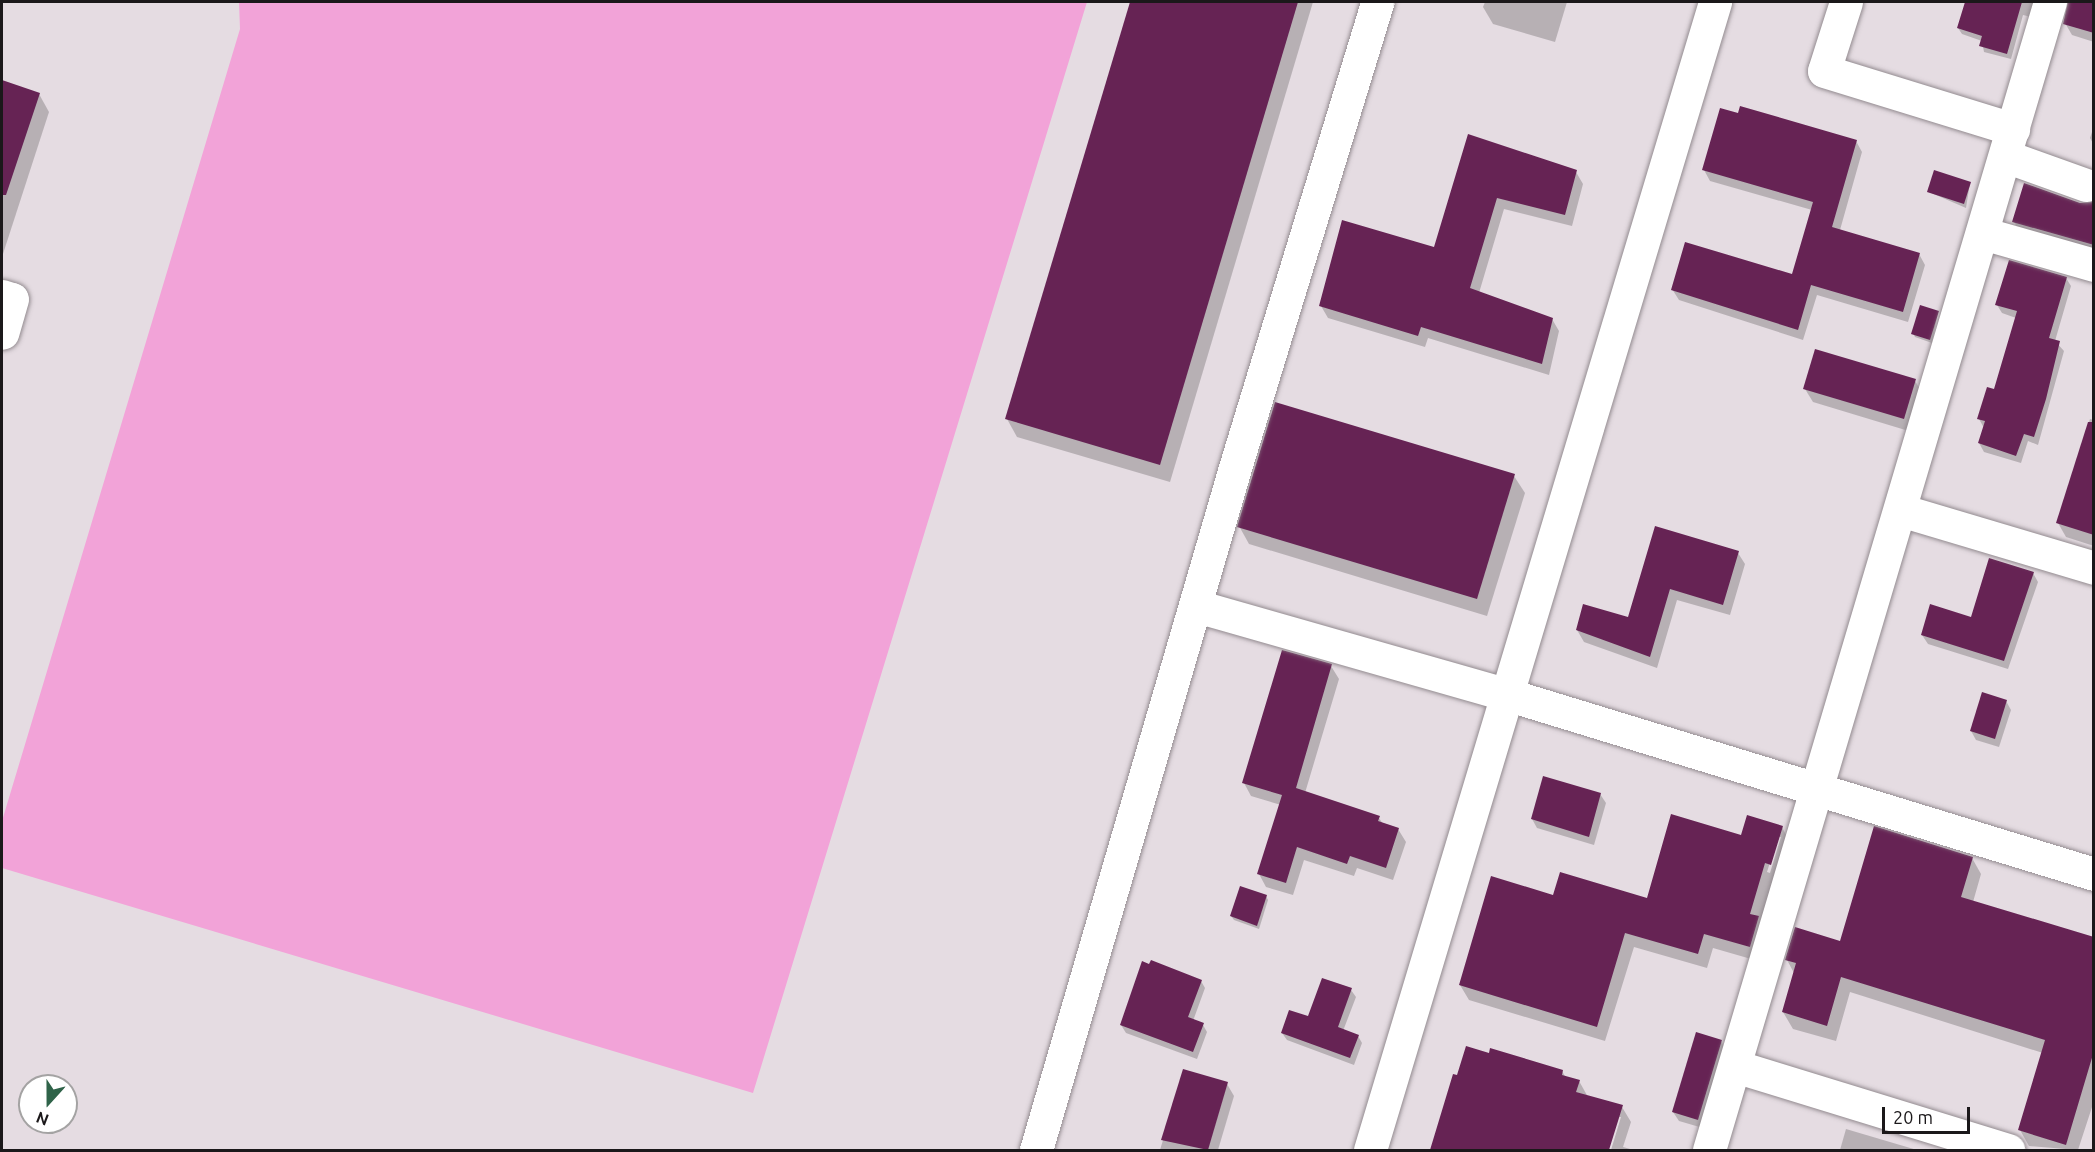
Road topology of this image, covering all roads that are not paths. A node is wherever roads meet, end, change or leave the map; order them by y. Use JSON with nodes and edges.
{"nodes":[{"id":1,"x":1377,"y":2,"type":"edge"},
{"id":2,"x":1715,"y":2,"type":"edge"},
{"id":3,"x":1846,"y":2,"type":"edge"},
{"id":4,"x":2050,"y":2,"type":"edge"},
{"id":5,"x":2009,"y":143,"type":"junction"},
{"id":6,"x":2086,"y":186,"type":"dead end"},
{"id":7,"x":1982,"y":233,"type":"junction"},
{"id":8,"x":2094,"y":265,"type":"edge"},
{"id":9,"x":2,"y":296,"type":"edge"},
{"id":10,"x":2,"y":333,"type":"edge"},
{"id":11,"x":1900,"y":510,"type":"junction"},
{"id":12,"x":2094,"y":568,"type":"edge"},
{"id":13,"x":1196,"y":606,"type":"junction"},
{"id":14,"x":1509,"y":695,"type":"junction"},
{"id":15,"x":1818,"y":788,"type":"junction"},
{"id":16,"x":2094,"y":874,"type":"edge"},
{"id":17,"x":1735,"y":1066,"type":"junction"},
{"id":18,"x":1036,"y":1150,"type":"edge"},
{"id":19,"x":1370,"y":1150,"type":"edge"},
{"id":20,"x":1709,"y":1150,"type":"edge"},
{"id":21,"x":2008,"y":1150,"type":"edge"}],
"edges":[{"from":1,"to":13,"type":"street"},
{"from":2,"to":14,"type":"street"},
{"from":3,"to":5,"type":"street"},
{"from":4,"to":5,"type":"street"},
{"from":5,"to":6,"type":"street"},
{"from":5,"to":7,"type":"street"},
{"from":7,"to":8,"type":"street"},
{"from":7,"to":11,"type":"street"},
{"from":9,"to":10,"type":"street"},
{"from":11,"to":12,"type":"street"},
{"from":11,"to":15,"type":"street"},
{"from":13,"to":14,"type":"street"},
{"from":13,"to":18,"type":"street"},
{"from":14,"to":15,"type":"street"},
{"from":14,"to":19,"type":"street"},
{"from":15,"to":16,"type":"street"},
{"from":15,"to":17,"type":"street"},
{"from":17,"to":20,"type":"street"},
{"from":17,"to":21,"type":"street"}]}
